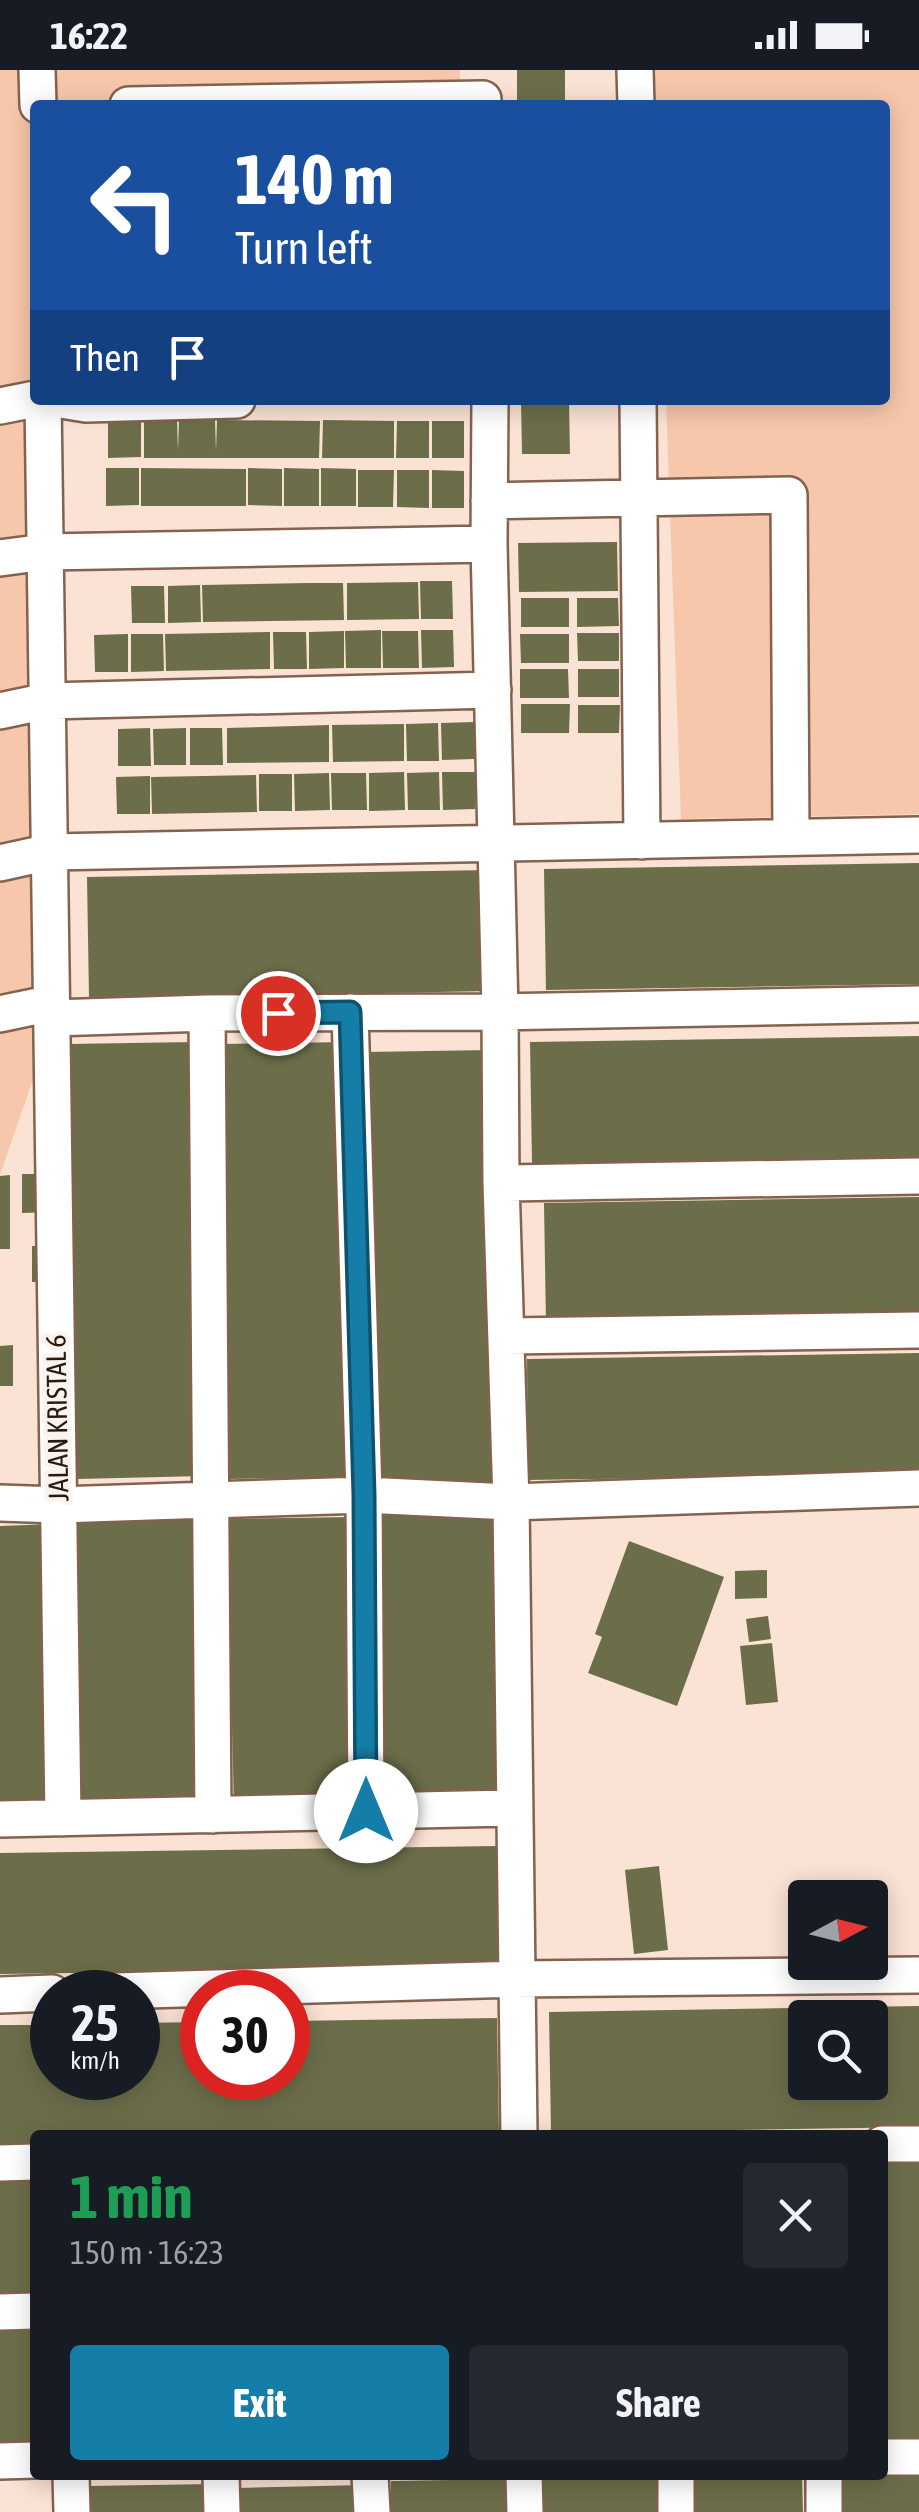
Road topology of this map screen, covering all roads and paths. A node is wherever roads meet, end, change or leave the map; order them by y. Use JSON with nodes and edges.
{"nodes":[{"id":1,"x":37,"y":70,"type":"edge"},
{"id":2,"x":636,"y":70,"type":"edge"},
{"id":3,"x":482,"y":91,"type":"edge"},
{"id":4,"x":38,"y":100,"type":"edge"},
{"id":5,"x":254,"y":100,"type":"edge"},
{"id":6,"x":636,"y":100,"type":"edge"},
{"id":7,"x":30,"y":400,"type":"edge"},
{"id":8,"x":43,"y":405,"type":"edge"},
{"id":9,"x":490,"y":405,"type":"edge"},
{"id":10,"x":638,"y":405,"type":"edge"},
{"id":11,"x":0,"y":406,"type":"edge"},
{"id":12,"x":638,"y":500,"type":"junction"},
{"id":13,"x":489,"y":502,"type":"junction"},
{"id":14,"x":488,"y":544,"type":"junction"},
{"id":15,"x":46,"y":552,"type":"junction"},
{"id":16,"x":0,"y":558,"type":"edge"},
{"id":17,"x":492,"y":690,"type":"junction"},
{"id":18,"x":47,"y":701,"type":"junction"},
{"id":19,"x":0,"y":711,"type":"edge"},
{"id":20,"x":919,"y":835,"type":"edge"},
{"id":21,"x":792,"y":837,"type":"junction"},
{"id":22,"x":495,"y":841,"type":"junction"},
{"id":23,"x":642,"y":841,"type":"junction"},
{"id":24,"x":50,"y":852,"type":"junction"},
{"id":25,"x":0,"y":863,"type":"edge"},
{"id":26,"x":919,"y":1004,"type":"edge"},
{"id":27,"x":52,"y":1011,"type":"junction"},
{"id":28,"x":350,"y":1012,"type":"junction"},
{"id":29,"x":500,"y":1012,"type":"junction"},
{"id":30,"x":207,"y":1013,"type":"junction"},
{"id":31,"x":0,"y":1014,"type":"edge"},
{"id":32,"x":919,"y":1176,"type":"edge"},
{"id":33,"x":501,"y":1183,"type":"junction"},
{"id":34,"x":919,"y":1330,"type":"edge"},
{"id":35,"x":506,"y":1336,"type":"junction"},
{"id":36,"x":919,"y":1488,"type":"edge"},
{"id":37,"x":364,"y":1495,"type":"junction"},
{"id":38,"x":212,"y":1500,"type":"junction"},
{"id":39,"x":510,"y":1502,"type":"junction"},
{"id":40,"x":0,"y":1503,"type":"edge"},
{"id":41,"x":58,"y":1505,"type":"junction"},
{"id":42,"x":513,"y":1808,"type":"junction"},
{"id":43,"x":366,"y":1811,"type":"junction"},
{"id":44,"x":213,"y":1814,"type":"junction"},
{"id":45,"x":63,"y":1818,"type":"junction"},
{"id":46,"x":0,"y":1819,"type":"edge"},
{"id":47,"x":919,"y":1975,"type":"edge"},
{"id":48,"x":516,"y":1979,"type":"junction"},
{"id":49,"x":160,"y":1990,"type":"edge"},
{"id":50,"x":30,"y":1994,"type":"edge"},
{"id":51,"x":0,"y":1995,"type":"edge"},
{"id":52,"x":518,"y":2130,"type":"edge"},
{"id":53,"x":888,"y":2144,"type":"edge"},
{"id":54,"x":919,"y":2144,"type":"edge"},
{"id":55,"x":0,"y":2162,"type":"edge"},
{"id":56,"x":30,"y":2162,"type":"edge"},
{"id":57,"x":30,"y":2310,"type":"edge"},
{"id":58,"x":0,"y":2312,"type":"edge"},
{"id":59,"x":888,"y":2457,"type":"edge"},
{"id":60,"x":919,"y":2457,"type":"edge"},
{"id":61,"x":30,"y":2460,"type":"edge"},
{"id":62,"x":0,"y":2461,"type":"edge"},
{"id":63,"x":71,"y":2480,"type":"edge"},
{"id":64,"x":221,"y":2480,"type":"edge"},
{"id":65,"x":370,"y":2480,"type":"edge"},
{"id":66,"x":524,"y":2480,"type":"edge"},
{"id":67,"x":676,"y":2480,"type":"edge"},
{"id":68,"x":824,"y":2480,"type":"edge"},
{"id":69,"x":72,"y":2512,"type":"edge"},
{"id":70,"x":222,"y":2512,"type":"edge"},
{"id":71,"x":372,"y":2512,"type":"edge"},
{"id":72,"x":525,"y":2512,"type":"edge"},
{"id":73,"x":676,"y":2512,"type":"edge"},
{"id":74,"x":824,"y":2512,"type":"edge"}],
"edges":[{"from":1,"to":4,"type":"street"},
{"from":2,"to":6,"type":"street"},
{"from":3,"to":5,"type":"street"},
{"from":7,"to":11,"type":"street"},
{"from":8,"to":15,"type":"street","name":"JALAN KRISTAL 6"},
{"from":9,"to":13,"type":"street"},
{"from":10,"to":12,"type":"street"},
{"from":12,"to":13,"type":"street"},
{"from":12,"to":21,"type":"street"},
{"from":12,"to":23,"type":"street"},
{"from":13,"to":14,"type":"street"},
{"from":14,"to":15,"type":"street"},
{"from":14,"to":17,"type":"street"},
{"from":15,"to":16,"type":"street"},
{"from":15,"to":18,"type":"street","name":"JALAN KRISTAL 6"},
{"from":17,"to":18,"type":"street"},
{"from":17,"to":22,"type":"street"},
{"from":18,"to":19,"type":"street"},
{"from":18,"to":24,"type":"street","name":"JALAN KRISTAL 6"},
{"from":20,"to":21,"type":"street"},
{"from":21,"to":23,"type":"street"},
{"from":22,"to":23,"type":"street"},
{"from":22,"to":24,"type":"street"},
{"from":22,"to":29,"type":"street"},
{"from":24,"to":25,"type":"street"},
{"from":24,"to":27,"type":"street","name":"JALAN KRISTAL 6"},
{"from":26,"to":29,"type":"street"},
{"from":27,"to":30,"type":"street"},
{"from":27,"to":31,"type":"street"},
{"from":27,"to":41,"type":"street","name":"JALAN KRISTAL 6"},
{"from":28,"to":29,"type":"street"},
{"from":28,"to":30,"type":"street"},
{"from":28,"to":37,"type":"street"},
{"from":29,"to":33,"type":"street"},
{"from":30,"to":38,"type":"street"},
{"from":32,"to":33,"type":"street"},
{"from":33,"to":35,"type":"street"},
{"from":34,"to":35,"type":"street"},
{"from":35,"to":39,"type":"street"},
{"from":36,"to":39,"type":"street"},
{"from":37,"to":38,"type":"street"},
{"from":37,"to":39,"type":"street"},
{"from":37,"to":43,"type":"street"},
{"from":38,"to":41,"type":"street"},
{"from":38,"to":44,"type":"street"},
{"from":39,"to":42,"type":"street"},
{"from":40,"to":41,"type":"street"},
{"from":41,"to":45,"type":"street","name":"JALAN KRISTAL 6"},
{"from":42,"to":43,"type":"street"},
{"from":42,"to":48,"type":"street"},
{"from":43,"to":44,"type":"street"},
{"from":44,"to":45,"type":"street"},
{"from":45,"to":46,"type":"street"},
{"from":47,"to":48,"type":"street"},
{"from":48,"to":49,"type":"street"},
{"from":48,"to":52,"type":"street"},
{"from":50,"to":51,"type":"street"},
{"from":53,"to":54,"type":"street"},
{"from":55,"to":56,"type":"street"},
{"from":57,"to":58,"type":"street"},
{"from":59,"to":60,"type":"street"},
{"from":61,"to":62,"type":"street"},
{"from":63,"to":69,"type":"street"},
{"from":64,"to":70,"type":"street"},
{"from":65,"to":71,"type":"street"},
{"from":66,"to":72,"type":"street"},
{"from":67,"to":73,"type":"street"},
{"from":68,"to":74,"type":"street"}]}
